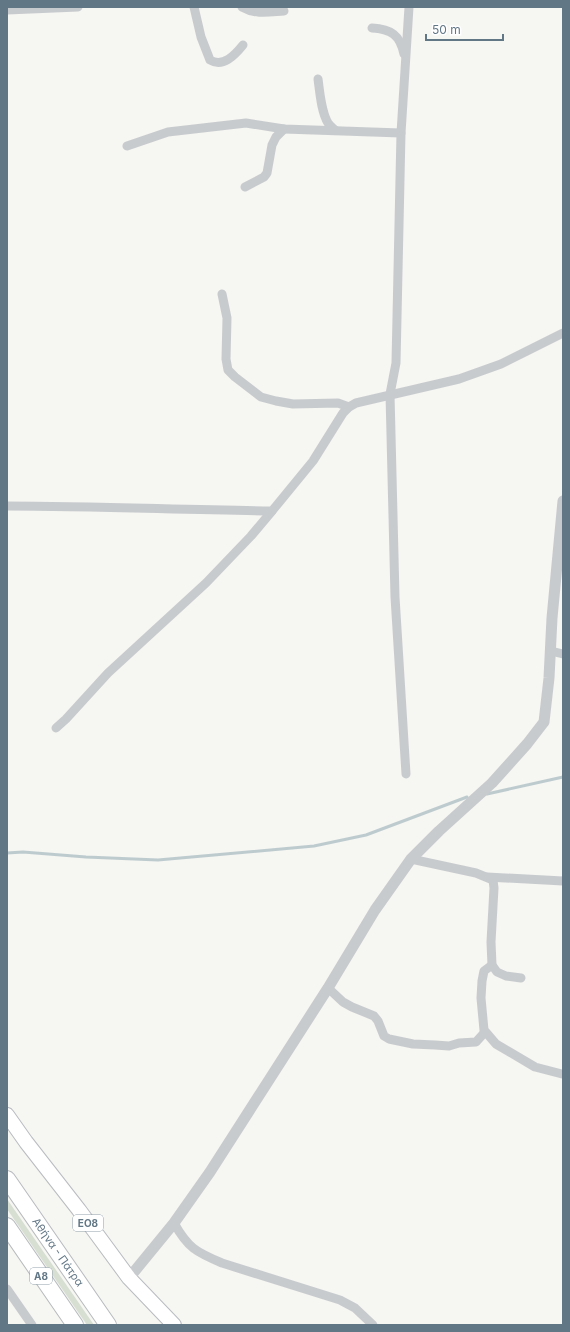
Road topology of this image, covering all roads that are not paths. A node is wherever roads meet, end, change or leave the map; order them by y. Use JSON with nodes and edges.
{"nodes":[{"id":1,"x":78,"y":7,"type":"edge"},
{"id":2,"x":194,"y":7,"type":"edge"},
{"id":3,"x":242,"y":7,"type":"edge"},
{"id":4,"x":409,"y":7,"type":"edge"},
{"id":5,"x":7,"y":10,"type":"edge"},
{"id":6,"x":284,"y":11,"type":"dead end"},
{"id":7,"x":372,"y":28,"type":"dead end"},
{"id":8,"x":243,"y":45,"type":"dead end"},
{"id":9,"x":406,"y":61,"type":"junction"},
{"id":10,"x":318,"y":79,"type":"dead end"},
{"id":11,"x":284,"y":129,"type":"junction"},
{"id":12,"x":335,"y":130,"type":"junction"},
{"id":13,"x":401,"y":133,"type":"junction"},
{"id":14,"x":127,"y":146,"type":"dead end"},
{"id":15,"x":245,"y":187,"type":"dead end"},
{"id":16,"x":222,"y":294,"type":"dead end"},
{"id":17,"x":563,"y":333,"type":"edge"},
{"id":18,"x":390,"y":394,"type":"junction"},
{"id":19,"x":349,"y":407,"type":"junction"},
{"id":20,"x":563,"y":501,"type":"edge"},
{"id":21,"x":7,"y":506,"type":"edge"},
{"id":22,"x":272,"y":511,"type":"junction"},
{"id":23,"x":551,"y":651,"type":"junction"},
{"id":24,"x":563,"y":654,"type":"edge"},
{"id":25,"x":56,"y":728,"type":"dead end"},
{"id":26,"x":406,"y":774,"type":"dead end"},
{"id":27,"x":411,"y":859,"type":"junction"},
{"id":28,"x":487,"y":877,"type":"junction"},
{"id":29,"x":563,"y":881,"type":"edge"},
{"id":30,"x":492,"y":964,"type":"junction"},
{"id":31,"x":521,"y":978,"type":"dead end"},
{"id":32,"x":328,"y":988,"type":"junction"},
{"id":33,"x":485,"y":1032,"type":"junction"},
{"id":34,"x":562,"y":1074,"type":"dead end"},
{"id":35,"x":7,"y":1116,"type":"edge"},
{"id":36,"x":7,"y":1179,"type":"edge"},
{"id":37,"x":174,"y":1222,"type":"junction"},
{"id":38,"x":7,"y":1226,"type":"edge"},
{"id":39,"x":129,"y":1278,"type":"junction"},
{"id":40,"x":7,"y":1289,"type":"edge"},
{"id":41,"x":32,"y":1325,"type":"edge"},
{"id":42,"x":75,"y":1325,"type":"edge"},
{"id":43,"x":108,"y":1325,"type":"edge"},
{"id":44,"x":174,"y":1325,"type":"edge"},
{"id":45,"x":373,"y":1325,"type":"edge"}],
"edges":[{"from":1,"to":5,"type":"street"},
{"from":2,"to":8,"type":"street"},
{"from":3,"to":6,"type":"street"},
{"from":4,"to":9,"type":"street"},
{"from":7,"to":9,"type":"street"},
{"from":9,"to":13,"type":"street"},
{"from":10,"to":12,"type":"street"},
{"from":11,"to":12,"type":"street"},
{"from":11,"to":14,"type":"street"},
{"from":11,"to":15,"type":"street"},
{"from":12,"to":13,"type":"street"},
{"from":13,"to":18,"type":"street"},
{"from":16,"to":19,"type":"street"},
{"from":17,"to":18,"type":"street"},
{"from":18,"to":19,"type":"street"},
{"from":18,"to":26,"type":"street"},
{"from":19,"to":22,"type":"street"},
{"from":20,"to":23,"type":"street"},
{"from":21,"to":22,"type":"street"},
{"from":22,"to":25,"type":"street"},
{"from":23,"to":24,"type":"street"},
{"from":23,"to":27,"type":"street"},
{"from":27,"to":28,"type":"street"},
{"from":27,"to":32,"type":"street"},
{"from":28,"to":29,"type":"street"},
{"from":28,"to":30,"type":"street"},
{"from":30,"to":31,"type":"street"},
{"from":30,"to":33,"type":"street"},
{"from":32,"to":33,"type":"street"},
{"from":32,"to":37,"type":"street"},
{"from":33,"to":34,"type":"street"},
{"from":35,"to":39,"type":"main road","number":"ΕΟ8"},
{"from":36,"to":43,"type":"highway","name":"Αθήνα - Πάτρα","number":"Α8"},
{"from":37,"to":39,"type":"street"},
{"from":37,"to":45,"type":"street"},
{"from":38,"to":42,"type":"highway","number":"Α8"},
{"from":39,"to":44,"type":"main road","number":"ΕΟ8"},
{"from":40,"to":41,"type":"street"}]}
